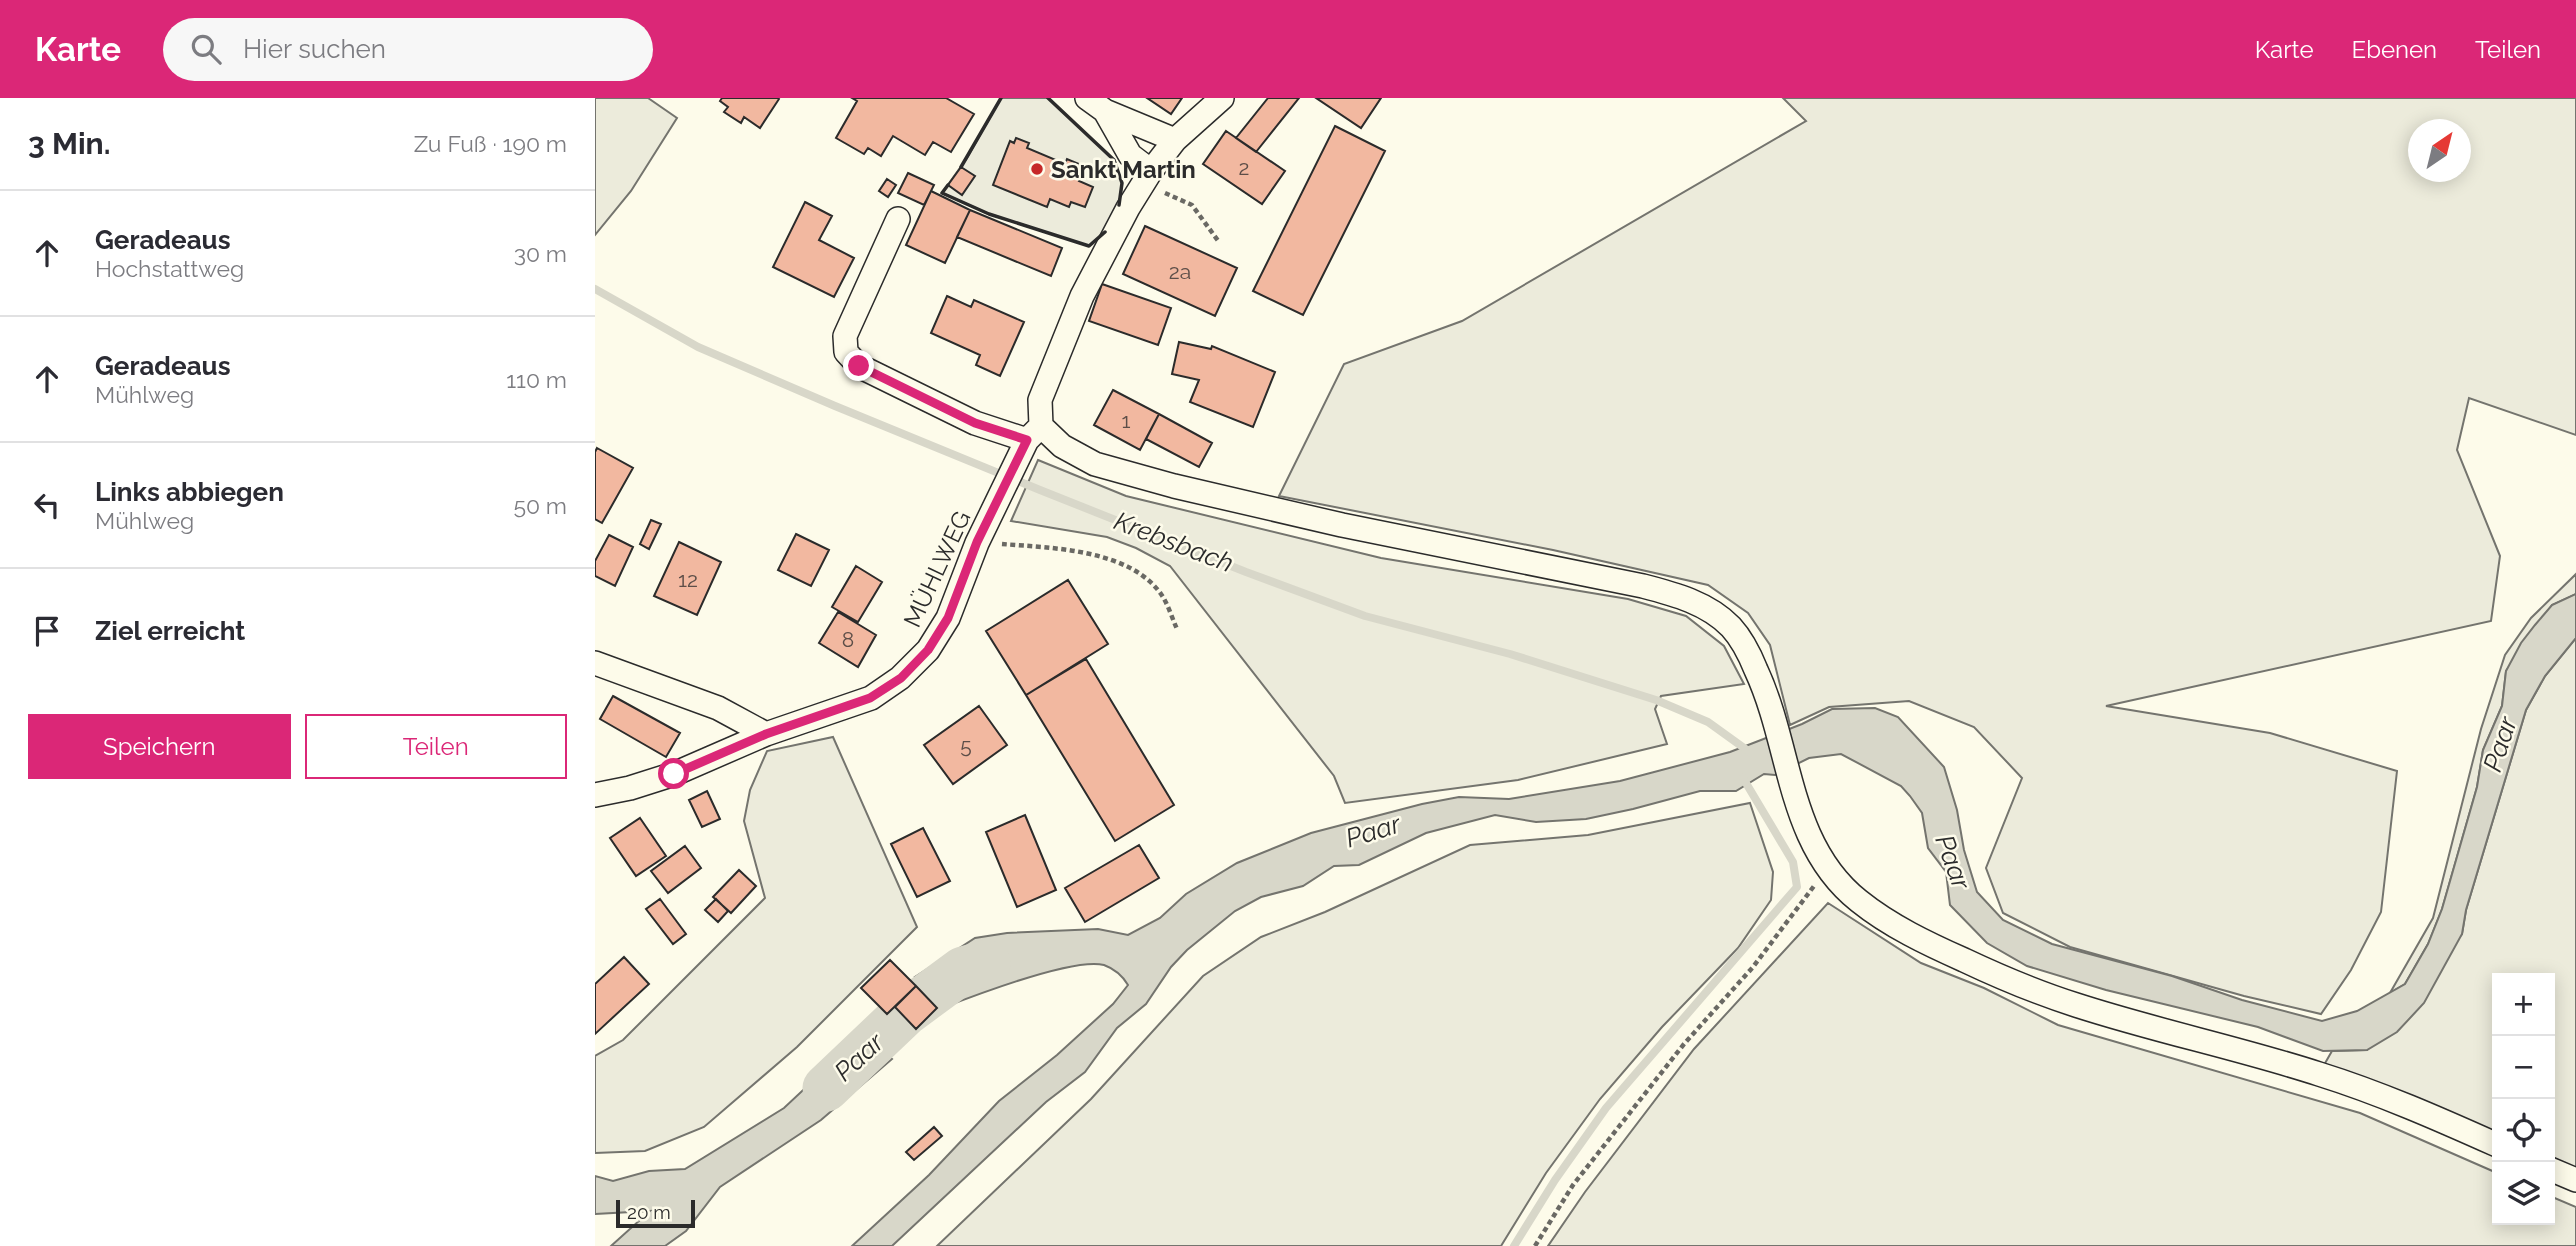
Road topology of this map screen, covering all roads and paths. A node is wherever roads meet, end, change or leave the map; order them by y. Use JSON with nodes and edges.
{"nodes":[{"id":1,"x":1222,"y":98,"type":"edge"},
{"id":2,"x":1096,"y":105,"type":"edge"},
{"id":3,"x":1175,"y":140,"type":"junction"},
{"id":4,"x":1147,"y":177,"type":"junction"},
{"id":5,"x":898,"y":219,"type":"dead end"},
{"id":6,"x":1219,"y":242,"type":"dead end"},
{"id":7,"x":1034,"y":433,"type":"junction"},
{"id":8,"x":977,"y":542,"type":"junction"},
{"id":9,"x":1177,"y":629,"type":"dead end"},
{"id":10,"x":595,"y":663,"type":"edge"},
{"id":11,"x":766,"y":734,"type":"junction"},
{"id":12,"x":595,"y":795,"type":"edge"},
{"id":13,"x":1826,"y":868,"type":"junction"},
{"id":14,"x":2492,"y":1143,"type":"edge"},
{"id":15,"x":2555,"y":1171,"type":"edge"},
{"id":16,"x":2576,"y":1180,"type":"edge"},
{"id":17,"x":1535,"y":1246,"type":"edge"}],
"edges":[{"from":1,"to":3,"type":"street","name":"MÜHLWEG"},
{"from":2,"to":3,"type":"street"},
{"from":2,"to":4,"type":"street"},
{"from":3,"to":4,"type":"street","name":"MÜHLWEG"},
{"from":4,"to":6,"type":"path"},
{"from":4,"to":7,"type":"street","name":"MÜHLWEG"},
{"from":5,"to":7,"type":"street"},
{"from":7,"to":8,"type":"street","name":"MÜHLWEG"},
{"from":7,"to":13,"type":"street"},
{"from":8,"to":9,"type":"path"},
{"from":8,"to":11,"type":"street","name":"MÜHLWEG"},
{"from":10,"to":11,"type":"street"},
{"from":11,"to":12,"type":"street","name":"MÜHLWEG"},
{"from":13,"to":14,"type":"street"},
{"from":13,"to":17,"type":"path"},
{"from":15,"to":16,"type":"street"}]}
